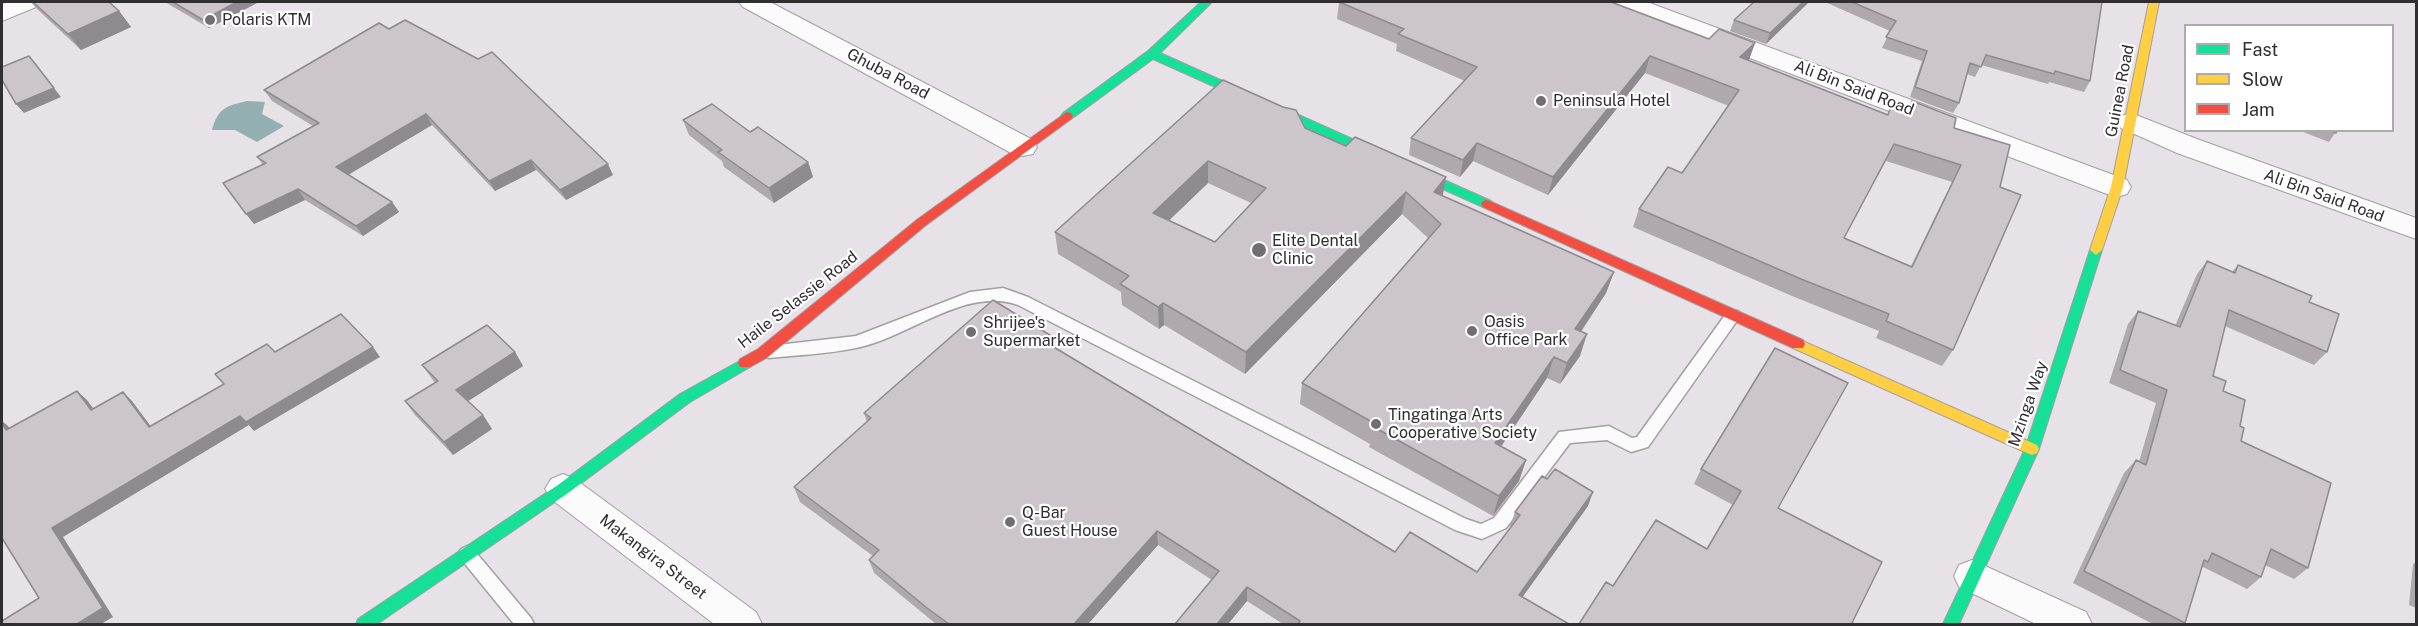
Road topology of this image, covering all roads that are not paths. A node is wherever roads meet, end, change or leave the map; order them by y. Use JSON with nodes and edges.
{"nodes":[{"id":1,"x":27,"y":2,"type":"edge"},
{"id":2,"x":752,"y":2,"type":"edge"},
{"id":3,"x":1208,"y":2,"type":"edge"},
{"id":4,"x":1625,"y":2,"type":"edge"},
{"id":5,"x":2154,"y":2,"type":"edge"},
{"id":6,"x":2,"y":13,"type":"edge"},
{"id":7,"x":1152,"y":54,"type":"junction"},
{"id":8,"x":2131,"y":122,"type":"junction"},
{"id":9,"x":1023,"y":147,"type":"junction"},
{"id":10,"x":2117,"y":187,"type":"junction"},
{"id":11,"x":2416,"y":229,"type":"edge"},
{"id":12,"x":1733,"y":315,"type":"junction"},
{"id":13,"x":763,"y":353,"type":"junction"},
{"id":14,"x":2032,"y":449,"type":"junction"},
{"id":15,"x":562,"y":489,"type":"junction"},
{"id":16,"x":467,"y":554,"type":"junction"},
{"id":17,"x":1972,"y":576,"type":"junction"},
{"id":18,"x":364,"y":624,"type":"edge"},
{"id":19,"x":525,"y":624,"type":"edge"},
{"id":20,"x":743,"y":624,"type":"edge"},
{"id":21,"x":1951,"y":624,"type":"edge"},
{"id":22,"x":2073,"y":624,"type":"edge"}],
"edges":[{"from":1,"to":6,"type":"street"},
{"from":2,"to":9,"type":"street","name":"Ghuba Road"},
{"from":3,"to":7,"type":"street","name":"Haile Selassie Road"},
{"from":4,"to":10,"type":"street","name":"Ali Bin Said Road"},
{"from":5,"to":8,"type":"street","name":"Guinea Road"},
{"from":7,"to":9,"type":"street","name":"Haile Selassie Road"},
{"from":7,"to":12,"type":"street"},
{"from":8,"to":10,"type":"street","name":"Guinea Road"},
{"from":8,"to":11,"type":"street","name":"Ali Bin Said Road"},
{"from":9,"to":13,"type":"street","name":"Haile Selassie Road"},
{"from":10,"to":14,"type":"street","name":"Mzinga Way"},
{"from":12,"to":13,"type":"lane"},
{"from":12,"to":14,"type":"street"},
{"from":13,"to":15,"type":"street","name":"Haile Selassie Road"},
{"from":14,"to":17,"type":"street","name":"Mzinga Way"},
{"from":15,"to":16,"type":"street","name":"Haile Selassie Road"},
{"from":15,"to":20,"type":"street","name":"Makangira Street"},
{"from":16,"to":18,"type":"street","name":"Haile Selassie Road"},
{"from":16,"to":19,"type":"lane"},
{"from":17,"to":21,"type":"street","name":"Mzinga Way"},
{"from":17,"to":22,"type":"street"}]}
